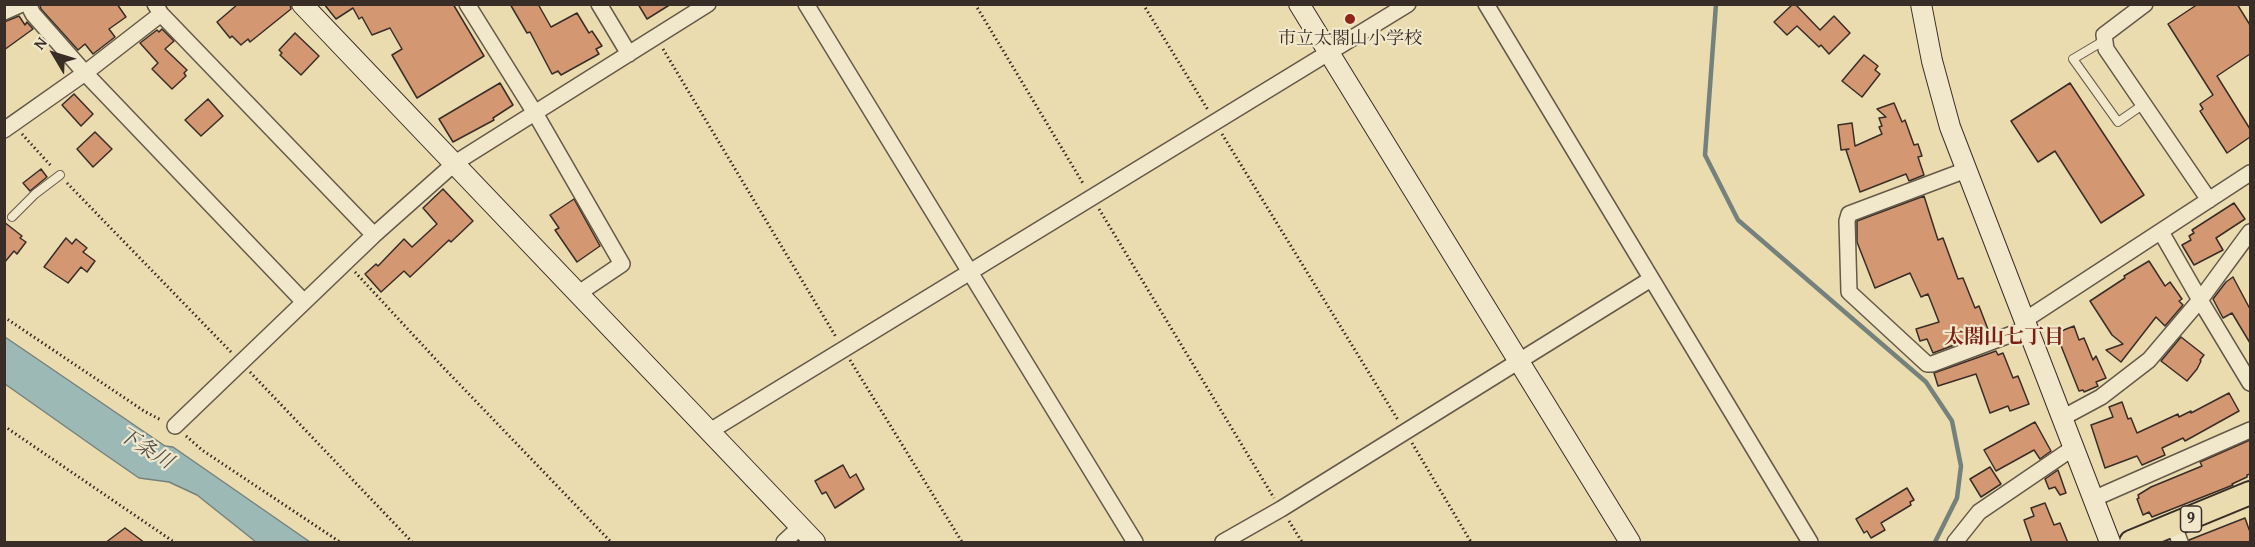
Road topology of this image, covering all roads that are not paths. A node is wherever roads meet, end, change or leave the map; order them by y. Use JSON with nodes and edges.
{"nodes":[{"id":1,"x":22,"y":4,"type":"edge"},
{"id":2,"x":28,"y":4,"type":"edge"},
{"id":3,"x":302,"y":4,"type":"edge"},
{"id":4,"x":467,"y":4,"type":"edge"},
{"id":5,"x":599,"y":4,"type":"edge"},
{"id":6,"x":708,"y":4,"type":"edge"},
{"id":7,"x":806,"y":4,"type":"edge"},
{"id":8,"x":1299,"y":4,"type":"edge"},
{"id":9,"x":1408,"y":4,"type":"edge"},
{"id":10,"x":1486,"y":4,"type":"edge"},
{"id":11,"x":1921,"y":4,"type":"edge"},
{"id":12,"x":2145,"y":4,"type":"edge"},
{"id":13,"x":158,"y":9,"type":"edge"},
{"id":14,"x":4,"y":12,"type":"edge"},
{"id":15,"x":2105,"y":40,"type":"junction"},
{"id":16,"x":629,"y":54,"type":"junction"},
{"id":17,"x":1329,"y":54,"type":"junction"},
{"id":18,"x":85,"y":73,"type":"junction"},
{"id":19,"x":2144,"y":104,"type":"junction"},
{"id":20,"x":535,"y":113,"type":"junction"},
{"id":21,"x":9,"y":127,"type":"edge"},
{"id":22,"x":455,"y":163,"type":"junction"},
{"id":23,"x":1966,"y":170,"type":"junction"},
{"id":24,"x":2250,"y":173,"type":"edge"},
{"id":25,"x":60,"y":176,"type":"road end"},
{"id":26,"x":2209,"y":200,"type":"junction"},
{"id":27,"x":12,"y":217,"type":"dead end"},
{"id":28,"x":2161,"y":232,"type":"junction"},
{"id":29,"x":2250,"y":232,"type":"edge"},
{"id":30,"x":374,"y":235,"type":"junction"},
{"id":31,"x":970,"y":273,"type":"junction"},
{"id":32,"x":1651,"y":279,"type":"junction"},
{"id":33,"x":579,"y":293,"type":"junction"},
{"id":34,"x":2200,"y":300,"type":"junction"},
{"id":35,"x":304,"y":302,"type":"junction"},
{"id":36,"x":2026,"y":324,"type":"junction"},
{"id":37,"x":1518,"y":361,"type":"junction"},
{"id":38,"x":2250,"y":383,"type":"edge"},
{"id":39,"x":2062,"y":418,"type":"junction"},
{"id":40,"x":175,"y":426,"type":"dead end"},
{"id":41,"x":2250,"y":430,"type":"edge"},
{"id":42,"x":710,"y":431,"type":"junction"},
{"id":43,"x":2073,"y":448,"type":"junction"},
{"id":44,"x":2250,"y":493,"type":"edge"},
{"id":45,"x":2093,"y":499,"type":"junction"},
{"id":46,"x":800,"y":527,"type":"junction"},
{"id":47,"x":2177,"y":534,"type":"edge"},
{"id":48,"x":784,"y":543,"type":"edge"},
{"id":49,"x":815,"y":543,"type":"edge"},
{"id":50,"x":1136,"y":543,"type":"edge"},
{"id":51,"x":1223,"y":543,"type":"edge"},
{"id":52,"x":1630,"y":543,"type":"edge"},
{"id":53,"x":1810,"y":543,"type":"edge"},
{"id":54,"x":1955,"y":543,"type":"edge"},
{"id":55,"x":2110,"y":543,"type":"edge"},
{"id":56,"x":2131,"y":543,"type":"edge"}],
"edges":[{"from":1,"to":14,"type":"street"},
{"from":2,"to":18,"type":"street"},
{"from":3,"to":22,"type":"street"},
{"from":4,"to":20,"type":"street"},
{"from":5,"to":16,"type":"street"},
{"from":6,"to":16,"type":"street"},
{"from":7,"to":31,"type":"street"},
{"from":8,"to":17,"type":"street"},
{"from":9,"to":17,"type":"street"},
{"from":10,"to":32,"type":"street"},
{"from":11,"to":23,"type":"street"},
{"from":12,"to":15,"type":"street"},
{"from":13,"to":18,"type":"street"},
{"from":13,"to":30,"type":"street"},
{"from":15,"to":19,"type":"street"},
{"from":15,"to":19,"type":"lane"},
{"from":16,"to":20,"type":"street"},
{"from":17,"to":31,"type":"street"},
{"from":17,"to":37,"type":"street"},
{"from":18,"to":21,"type":"street"},
{"from":18,"to":35,"type":"street"},
{"from":19,"to":26,"type":"street"},
{"from":20,"to":22,"type":"street"},
{"from":20,"to":33,"type":"street"},
{"from":22,"to":30,"type":"street"},
{"from":22,"to":33,"type":"street"},
{"from":23,"to":36,"type":"street"},
{"from":23,"to":36,"type":"street"},
{"from":24,"to":26,"type":"street"},
{"from":25,"to":27,"type":"lane"},
{"from":26,"to":28,"type":"street"},
{"from":28,"to":34,"type":"street"},
{"from":28,"to":36,"type":"street"},
{"from":29,"to":34,"type":"street"},
{"from":30,"to":35,"type":"street"},
{"from":31,"to":42,"type":"street"},
{"from":31,"to":50,"type":"street"},
{"from":32,"to":37,"type":"street"},
{"from":32,"to":53,"type":"street"},
{"from":33,"to":42,"type":"street"},
{"from":34,"to":38,"type":"street"},
{"from":34,"to":39,"type":"street"},
{"from":35,"to":40,"type":"street"},
{"from":36,"to":39,"type":"street"},
{"from":37,"to":51,"type":"street"},
{"from":37,"to":52,"type":"street"},
{"from":39,"to":43,"type":"street"},
{"from":41,"to":45,"type":"street"},
{"from":42,"to":46,"type":"street"},
{"from":43,"to":45,"type":"street"},
{"from":43,"to":54,"type":"street"},
{"from":44,"to":47,"type":"main road","number":"9"},
{"from":45,"to":55,"type":"street"},
{"from":46,"to":48,"type":"street"},
{"from":46,"to":49,"type":"street"},
{"from":47,"to":56,"type":"main road","number":"9"}]}
